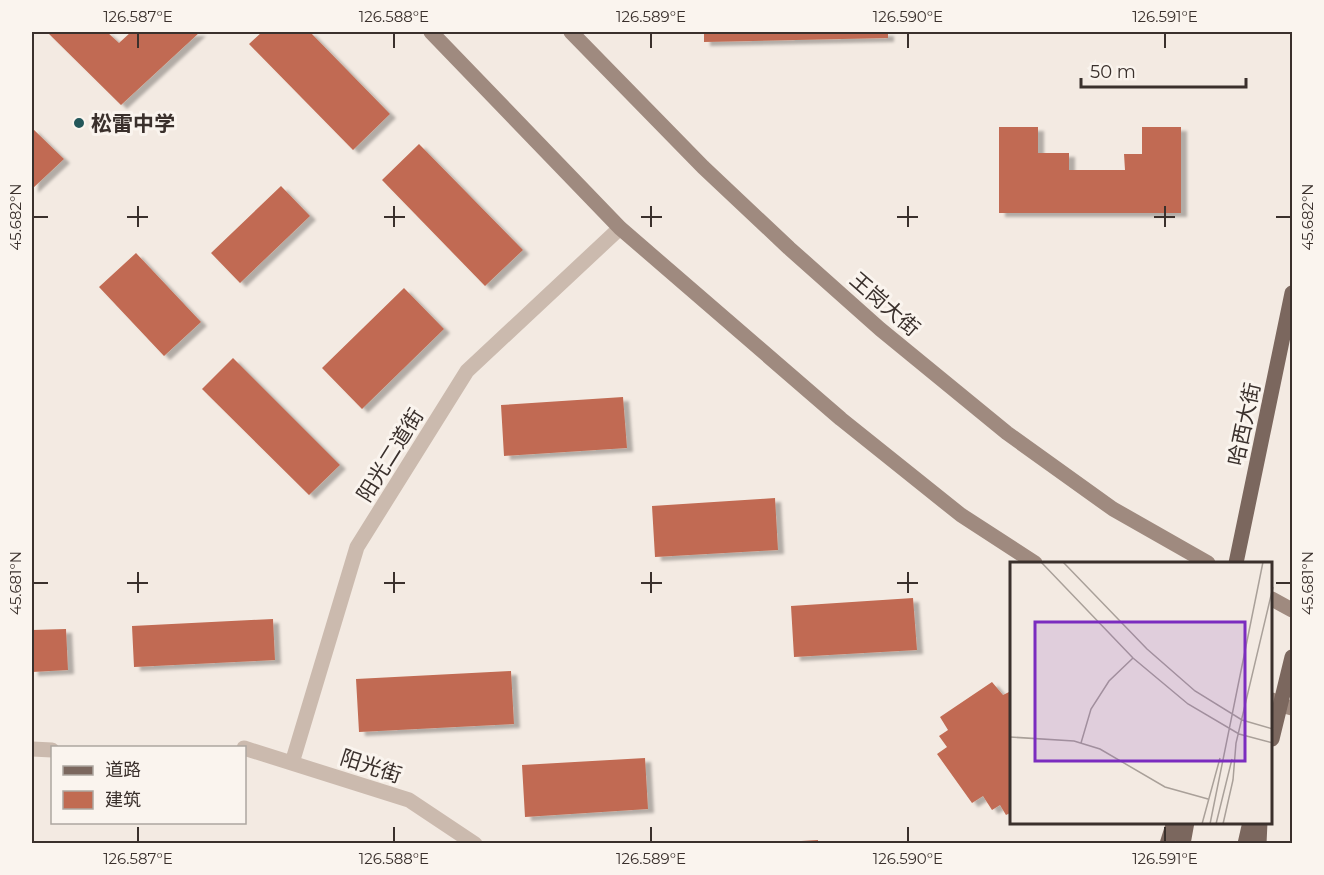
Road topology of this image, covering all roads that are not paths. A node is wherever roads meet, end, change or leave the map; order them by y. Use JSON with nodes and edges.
{"nodes":[{"id":1,"x":431,"y":32,"type":"edge"},
{"id":2,"x":571,"y":32,"type":"edge"},
{"id":3,"x":620,"y":228,"type":"junction"},
{"id":4,"x":1293,"y":294,"type":"edge"},
{"id":5,"x":1033,"y":562,"type":"edge"},
{"id":6,"x":1206,"y":562,"type":"edge"},
{"id":7,"x":1236,"y":562,"type":"edge"},
{"id":8,"x":1273,"y":599,"type":"edge"},
{"id":9,"x":1293,"y":610,"type":"edge"},
{"id":10,"x":1293,"y":657,"type":"edge"},
{"id":11,"x":1282,"y":704,"type":"edge"},
{"id":12,"x":1273,"y":736,"type":"edge"},
{"id":13,"x":32,"y":749,"type":"edge"},
{"id":14,"x":246,"y":749,"type":"edge"},
{"id":15,"x":51,"y":750,"type":"edge"},
{"id":16,"x":292,"y":763,"type":"junction"},
{"id":17,"x":1173,"y":824,"type":"edge"},
{"id":18,"x":1187,"y":824,"type":"edge"},
{"id":19,"x":1250,"y":824,"type":"edge"},
{"id":20,"x":1260,"y":824,"type":"edge"},
{"id":21,"x":475,"y":843,"type":"edge"},
{"id":22,"x":1167,"y":843,"type":"edge"},
{"id":23,"x":1183,"y":843,"type":"edge"},
{"id":24,"x":1245,"y":843,"type":"edge"},
{"id":25,"x":1259,"y":843,"type":"edge"}],
"edges":[{"from":1,"to":3,"type":"main road"},
{"from":2,"to":6,"type":"main road","name":"王岗大街"},
{"from":3,"to":5,"type":"main road"},
{"from":3,"to":16,"type":"street","name":"阳光二道街"},
{"from":4,"to":7,"type":"main road","name":"哈西大街"},
{"from":8,"to":9,"type":"main road"},
{"from":10,"to":11,"type":"main road"},
{"from":11,"to":12,"type":"main road"},
{"from":13,"to":15,"type":"street"},
{"from":14,"to":16,"type":"street","name":"阳光街"},
{"from":16,"to":21,"type":"street","name":"阳光街"},
{"from":17,"to":22,"type":"main road"},
{"from":18,"to":23,"type":"main road"},
{"from":19,"to":24,"type":"main road"},
{"from":20,"to":25,"type":"main road"}]}
